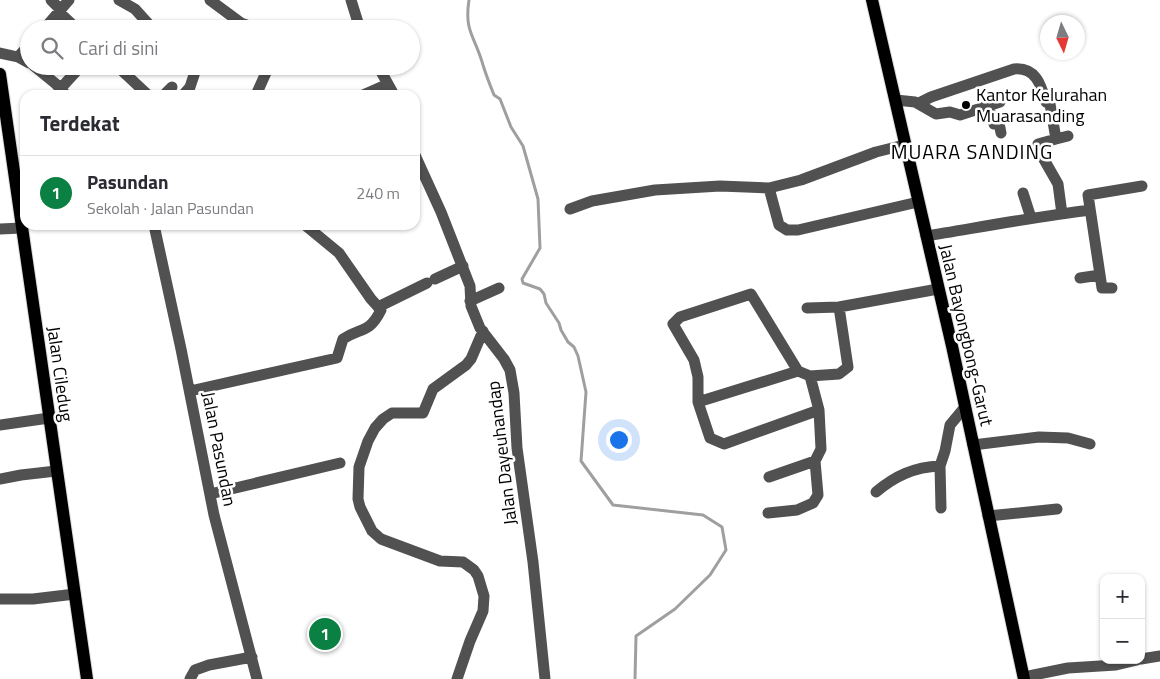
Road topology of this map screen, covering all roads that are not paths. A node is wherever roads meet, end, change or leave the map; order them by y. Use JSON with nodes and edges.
{"nodes":[{"id":1,"x":51,"y":0,"type":"edge"},
{"id":2,"x":119,"y":0,"type":"edge"},
{"id":3,"x":210,"y":0,"type":"edge"},
{"id":4,"x":351,"y":0,"type":"edge"},
{"id":5,"x":872,"y":0,"type":"edge"},
{"id":6,"x":63,"y":7,"type":"edge"},
{"id":7,"x":52,"y":20,"type":"edge"},
{"id":8,"x":71,"y":20,"type":"edge"},
{"id":9,"x":145,"y":20,"type":"edge"},
{"id":10,"x":237,"y":20,"type":"edge"},
{"id":11,"x":357,"y":20,"type":"edge"},
{"id":12,"x":0,"y":53,"type":"edge"},
{"id":13,"x":18,"y":57,"type":"edge"},
{"id":14,"x":0,"y":74,"type":"edge"},
{"id":15,"x":44,"y":75,"type":"edge"},
{"id":16,"x":75,"y":75,"type":"edge"},
{"id":17,"x":127,"y":75,"type":"edge"},
{"id":18,"x":194,"y":75,"type":"edge"},
{"id":19,"x":265,"y":75,"type":"edge"},
{"id":20,"x":383,"y":75,"type":"edge"},
{"id":21,"x":388,"y":84,"type":"junction"},
{"id":22,"x":61,"y":90,"type":"edge"},
{"id":23,"x":64,"y":90,"type":"edge"},
{"id":24,"x":143,"y":90,"type":"edge"},
{"id":25,"x":187,"y":90,"type":"edge"},
{"id":26,"x":258,"y":90,"type":"edge"},
{"id":27,"x":374,"y":90,"type":"edge"},
{"id":28,"x":391,"y":90,"type":"edge"},
{"id":29,"x":896,"y":100,"type":"junction"},
{"id":30,"x":1000,"y":102,"type":"dead end"},
{"id":31,"x":919,"y":103,"type":"junction"},
{"id":32,"x":988,"y":106,"type":"junction"},
{"id":33,"x":1001,"y":133,"type":"dead end"},
{"id":34,"x":1068,"y":136,"type":"dead end"},
{"id":35,"x":1056,"y":138,"type":"junction"},
{"id":36,"x":904,"y":145,"type":"junction"},
{"id":37,"x":420,"y":166,"type":"edge"},
{"id":38,"x":1142,"y":186,"type":"dead end"},
{"id":39,"x":769,"y":188,"type":"junction"},
{"id":40,"x":1023,"y":193,"type":"dead end"},
{"id":41,"x":918,"y":202,"type":"junction"},
{"id":42,"x":570,"y":209,"type":"dead end"},
{"id":43,"x":1090,"y":210,"type":"junction"},
{"id":44,"x":20,"y":214,"type":"edge"},
{"id":45,"x":1062,"y":214,"type":"junction"},
{"id":46,"x":1031,"y":218,"type":"junction"},
{"id":47,"x":20,"y":228,"type":"edge"},
{"id":48,"x":0,"y":229,"type":"edge"},
{"id":49,"x":22,"y":230,"type":"edge"},
{"id":50,"x":155,"y":230,"type":"edge"},
{"id":51,"x":312,"y":230,"type":"edge"},
{"id":52,"x":926,"y":236,"type":"junction"},
{"id":53,"x":463,"y":266,"type":"junction"},
{"id":54,"x":1100,"y":275,"type":"junction"},
{"id":55,"x":1080,"y":278,"type":"dead end"},
{"id":56,"x":499,"y":288,"type":"dead end"},
{"id":57,"x":938,"y":289,"type":"junction"},
{"id":58,"x":1102,"y":291,"type":"dead end"},
{"id":59,"x":471,"y":303,"type":"junction"},
{"id":60,"x":839,"y":307,"type":"junction"},
{"id":61,"x":807,"y":308,"type":"dead end"},
{"id":62,"x":375,"y":318,"type":"junction"},
{"id":63,"x":481,"y":330,"type":"junction"},
{"id":64,"x":798,"y":372,"type":"junction"},
{"id":65,"x":810,"y":376,"type":"junction"},
{"id":66,"x":190,"y":391,"type":"junction"},
{"id":67,"x":698,"y":402,"type":"junction"},
{"id":68,"x":965,"y":407,"type":"junction"},
{"id":69,"x":819,"y":410,"type":"junction"},
{"id":70,"x":49,"y":418,"type":"junction"},
{"id":71,"x":0,"y":425,"type":"edge"},
{"id":72,"x":1090,"y":444,"type":"dead end"},
{"id":73,"x":973,"y":445,"type":"junction"},
{"id":74,"x":815,"y":461,"type":"junction"},
{"id":75,"x":340,"y":463,"type":"dead end"},
{"id":76,"x":940,"y":466,"type":"junction"},
{"id":77,"x":56,"y":471,"type":"junction"},
{"id":78,"x":769,"y":477,"type":"dead end"},
{"id":79,"x":0,"y":479,"type":"edge"},
{"id":80,"x":876,"y":492,"type":"dead end"},
{"id":81,"x":210,"y":494,"type":"junction"},
{"id":82,"x":941,"y":508,"type":"dead end"},
{"id":83,"x":1057,"y":509,"type":"dead end"},
{"id":84,"x":768,"y":513,"type":"dead end"},
{"id":85,"x":988,"y":516,"type":"junction"},
{"id":86,"x":76,"y":594,"type":"junction"},
{"id":87,"x":0,"y":599,"type":"edge"},
{"id":88,"x":1160,"y":656,"type":"edge"},
{"id":89,"x":252,"y":658,"type":"junction"},
{"id":90,"x":1145,"y":658,"type":"edge"},
{"id":91,"x":1120,"y":664,"type":"edge"},
{"id":92,"x":1024,"y":678,"type":"edge"},
{"id":93,"x":87,"y":679,"type":"edge"},
{"id":94,"x":190,"y":679,"type":"edge"},
{"id":95,"x":257,"y":679,"type":"edge"},
{"id":96,"x":457,"y":679,"type":"edge"},
{"id":97,"x":545,"y":679,"type":"edge"}],
"edges":[{"from":1,"to":6,"type":"street"},
{"from":2,"to":9,"type":"street"},
{"from":3,"to":10,"type":"street"},
{"from":4,"to":11,"type":"street"},
{"from":5,"to":29,"type":"main road","name":"Jalan Bayongbong-Garut"},
{"from":6,"to":7,"type":"street"},
{"from":6,"to":8,"type":"street"},
{"from":12,"to":13,"type":"street"},
{"from":14,"to":44,"type":"main road","name":"Jalan Ciledug"},
{"from":15,"to":22,"type":"street"},
{"from":16,"to":23,"type":"street"},
{"from":17,"to":24,"type":"street"},
{"from":18,"to":25,"type":"street"},
{"from":19,"to":26,"type":"street"},
{"from":20,"to":21,"type":"street"},
{"from":21,"to":27,"type":"street"},
{"from":21,"to":28,"type":"street"},
{"from":29,"to":31,"type":"street"},
{"from":29,"to":36,"type":"main road","name":"Jalan Bayongbong-Garut"},
{"from":30,"to":32,"type":"street"},
{"from":31,"to":32,"type":"street"},
{"from":31,"to":35,"type":"street"},
{"from":32,"to":33,"type":"street"},
{"from":34,"to":35,"type":"street"},
{"from":35,"to":45,"type":"street"},
{"from":36,"to":39,"type":"street"},
{"from":36,"to":41,"type":"main road","name":"Jalan Bayongbong-Garut"},
{"from":37,"to":53,"type":"street","name":"Jalan Dayeuhandap"},
{"from":38,"to":43,"type":"street"},
{"from":39,"to":41,"type":"street"},
{"from":39,"to":42,"type":"street"},
{"from":40,"to":46,"type":"street"},
{"from":41,"to":52,"type":"main road","name":"Jalan Bayongbong-Garut"},
{"from":43,"to":45,"type":"street"},
{"from":43,"to":54,"type":"street"},
{"from":45,"to":46,"type":"street"},
{"from":46,"to":52,"type":"street"},
{"from":47,"to":48,"type":"street"},
{"from":49,"to":70,"type":"main road","name":"Jalan Ciledug"},
{"from":50,"to":66,"type":"street","name":"Jalan Pasundan"},
{"from":51,"to":62,"type":"street"},
{"from":52,"to":57,"type":"main road","name":"Jalan Bayongbong-Garut"},
{"from":53,"to":59,"type":"street","name":"Jalan Dayeuhandap"},
{"from":53,"to":62,"type":"street"},
{"from":54,"to":55,"type":"street"},
{"from":54,"to":58,"type":"street"},
{"from":56,"to":59,"type":"street"},
{"from":57,"to":60,"type":"street"},
{"from":57,"to":68,"type":"main road","name":"Jalan Bayongbong-Garut"},
{"from":59,"to":63,"type":"street","name":"Jalan Dayeuhandap"},
{"from":60,"to":61,"type":"street"},
{"from":60,"to":65,"type":"street"},
{"from":62,"to":66,"type":"street"},
{"from":63,"to":96,"type":"street"},
{"from":63,"to":97,"type":"street","name":"Jalan Dayeuhandap"},
{"from":64,"to":65,"type":"street"},
{"from":64,"to":67,"type":"street"},
{"from":64,"to":67,"type":"street"},
{"from":65,"to":69,"type":"street"},
{"from":66,"to":81,"type":"street","name":"Jalan Pasundan"},
{"from":67,"to":69,"type":"street"},
{"from":68,"to":73,"type":"main road","name":"Jalan Bayongbong-Garut"},
{"from":68,"to":76,"type":"street"},
{"from":69,"to":74,"type":"street"},
{"from":70,"to":71,"type":"street"},
{"from":70,"to":77,"type":"main road","name":"Jalan Ciledug"},
{"from":72,"to":73,"type":"street"},
{"from":73,"to":85,"type":"main road","name":"Jalan Bayongbong-Garut"},
{"from":74,"to":78,"type":"street"},
{"from":74,"to":84,"type":"street"},
{"from":75,"to":81,"type":"street"},
{"from":76,"to":80,"type":"street"},
{"from":76,"to":82,"type":"street"},
{"from":77,"to":79,"type":"street"},
{"from":77,"to":86,"type":"main road","name":"Jalan Ciledug"},
{"from":81,"to":89,"type":"street","name":"Jalan Pasundan"},
{"from":83,"to":85,"type":"street"},
{"from":85,"to":92,"type":"main road","name":"Jalan Bayongbong-Garut"},
{"from":86,"to":87,"type":"street"},
{"from":86,"to":93,"type":"main road","name":"Jalan Ciledug"},
{"from":88,"to":90,"type":"street"},
{"from":89,"to":94,"type":"street"},
{"from":89,"to":95,"type":"street","name":"Jalan Pasundan"},
{"from":91,"to":92,"type":"street"}]}
